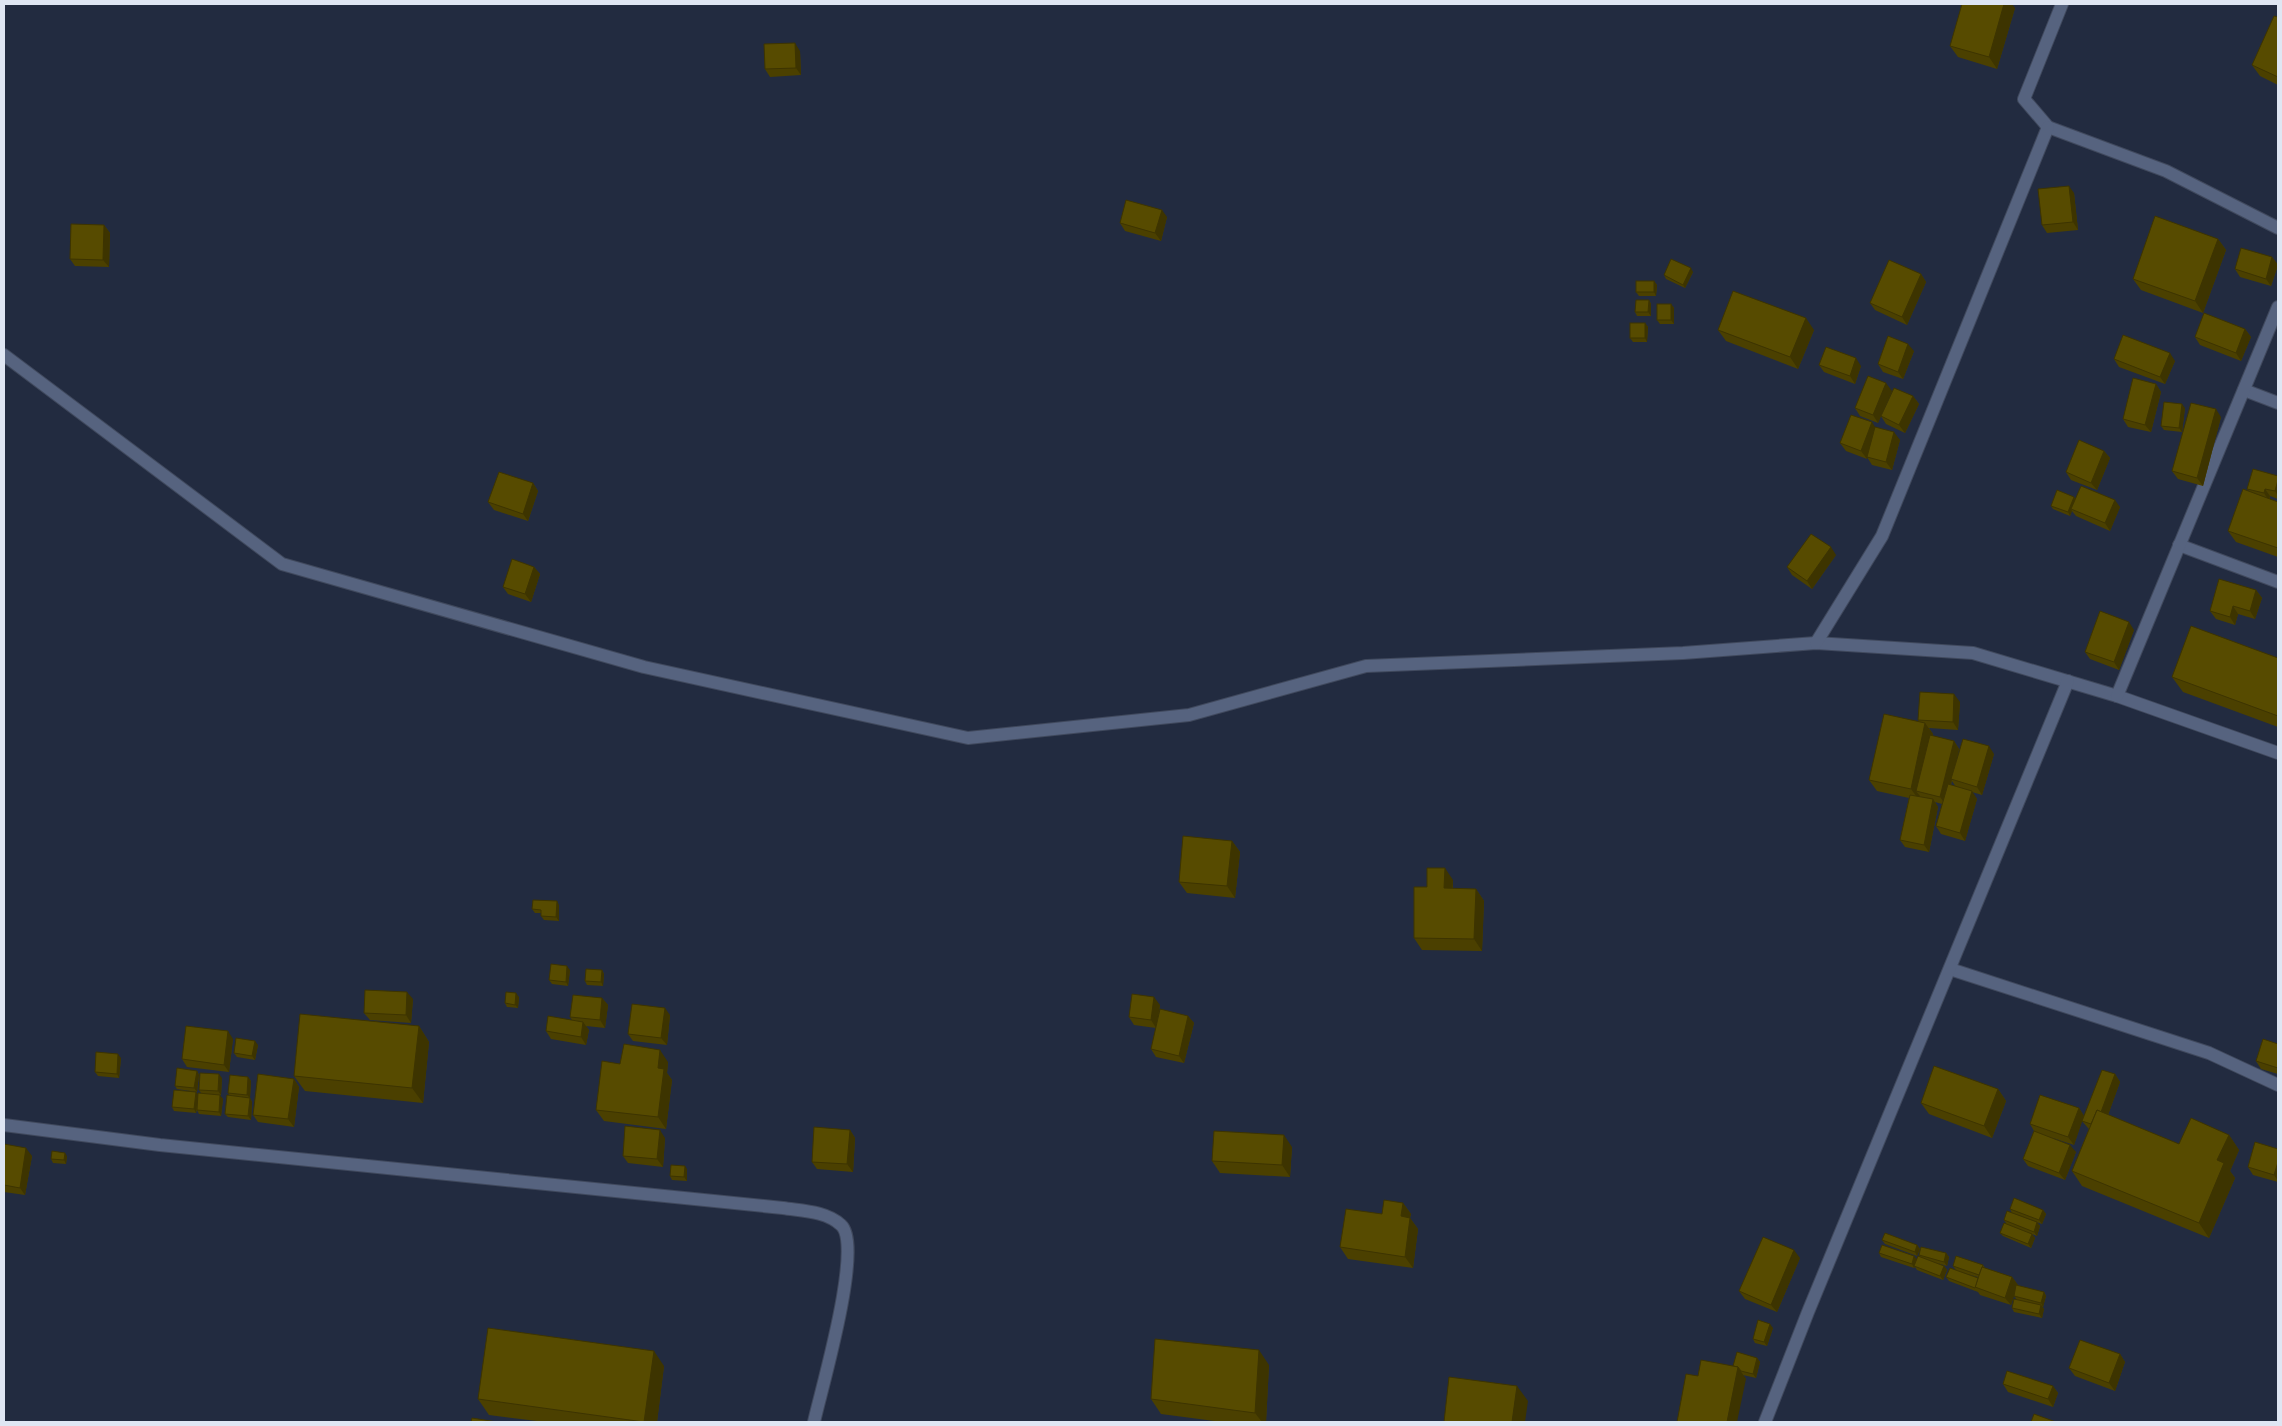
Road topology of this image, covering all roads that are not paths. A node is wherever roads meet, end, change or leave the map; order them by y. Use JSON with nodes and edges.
{"nodes":[{"id":1,"x":2062,"y":4,"type":"edge"},
{"id":2,"x":2048,"y":128,"type":"junction"},
{"id":3,"x":2278,"y":228,"type":"edge"},
{"id":4,"x":2278,"y":308,"type":"edge"},
{"id":5,"x":4,"y":355,"type":"edge"},
{"id":6,"x":2244,"y":390,"type":"junction"},
{"id":7,"x":2278,"y":403,"type":"edge"},
{"id":8,"x":2180,"y":545,"type":"junction"},
{"id":9,"x":2278,"y":582,"type":"edge"},
{"id":10,"x":1816,"y":643,"type":"junction"},
{"id":11,"x":2068,"y":681,"type":"junction"},
{"id":12,"x":2117,"y":696,"type":"junction"},
{"id":13,"x":2278,"y":753,"type":"edge"},
{"id":14,"x":1950,"y":969,"type":"junction"},
{"id":15,"x":2278,"y":1085,"type":"edge"},
{"id":16,"x":4,"y":1125,"type":"edge"},
{"id":17,"x":814,"y":1422,"type":"edge"},
{"id":18,"x":1765,"y":1422,"type":"edge"}],
"edges":[{"from":1,"to":2,"type":"street"},
{"from":2,"to":3,"type":"street"},
{"from":2,"to":10,"type":"street"},
{"from":4,"to":6,"type":"street"},
{"from":5,"to":10,"type":"street"},
{"from":6,"to":7,"type":"street"},
{"from":6,"to":8,"type":"street"},
{"from":8,"to":9,"type":"street"},
{"from":8,"to":12,"type":"street"},
{"from":10,"to":11,"type":"street"},
{"from":11,"to":12,"type":"street"},
{"from":11,"to":14,"type":"street"},
{"from":12,"to":13,"type":"street"},
{"from":14,"to":15,"type":"street"},
{"from":14,"to":18,"type":"street"},
{"from":16,"to":17,"type":"street"}]}
